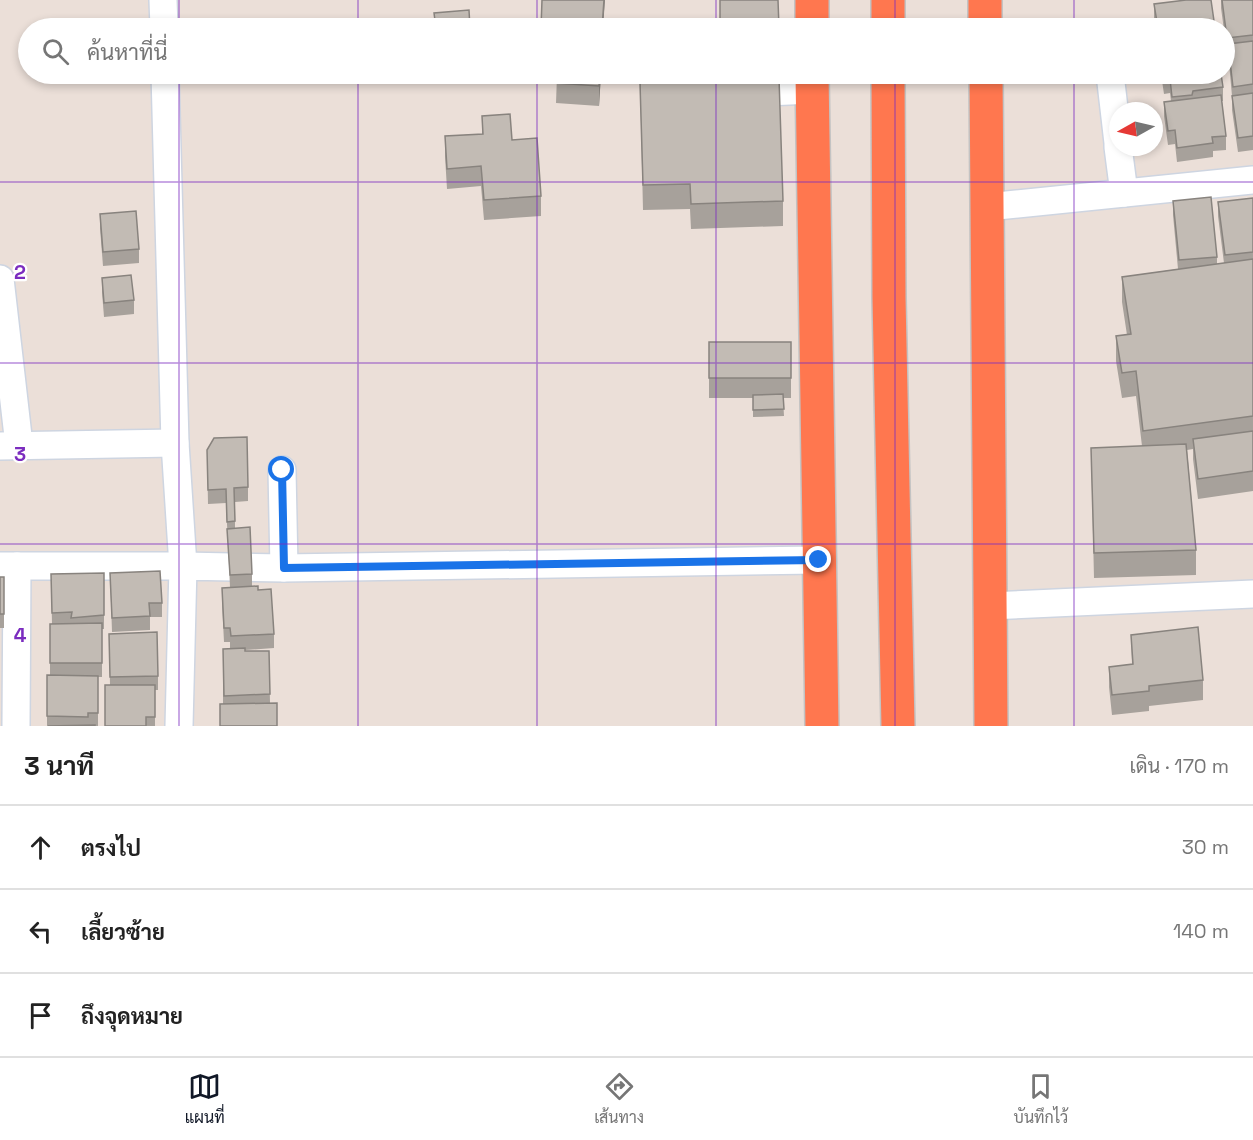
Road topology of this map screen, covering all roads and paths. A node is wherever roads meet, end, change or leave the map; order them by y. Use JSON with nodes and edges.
{"nodes":[{"id":1,"x":163,"y":0,"type":"edge"},
{"id":2,"x":812,"y":0,"type":"edge"},
{"id":3,"x":888,"y":0,"type":"edge"},
{"id":4,"x":985,"y":0,"type":"edge"},
{"id":5,"x":164,"y":18,"type":"edge"},
{"id":6,"x":812,"y":18,"type":"edge"},
{"id":7,"x":888,"y":18,"type":"edge"},
{"id":8,"x":985,"y":18,"type":"edge"},
{"id":9,"x":165,"y":84,"type":"edge"},
{"id":10,"x":797,"y":84,"type":"edge"},
{"id":11,"x":812,"y":84,"type":"edge"},
{"id":12,"x":888,"y":84,"type":"edge"},
{"id":13,"x":986,"y":84,"type":"edge"},
{"id":14,"x":1111,"y":84,"type":"edge"},
{"id":15,"x":717,"y":95,"type":"edge"},
{"id":16,"x":1113,"y":102,"type":"edge"},
{"id":17,"x":1119,"y":156,"type":"edge"},
{"id":18,"x":1253,"y":180,"type":"edge"},
{"id":19,"x":1124,"y":193,"type":"junction"},
{"id":20,"x":987,"y":207,"type":"junction"},
{"id":21,"x":0,"y":279,"type":"edge"},
{"id":22,"x":175,"y":443,"type":"junction"},
{"id":23,"x":10,"y":446,"type":"edge"},
{"id":24,"x":282,"y":470,"type":"dead end"},
{"id":25,"x":819,"y":560,"type":"junction"},
{"id":26,"x":8,"y":566,"type":"edge"},
{"id":27,"x":183,"y":566,"type":"junction"},
{"id":28,"x":284,"y":568,"type":"junction"},
{"id":29,"x":1253,"y":594,"type":"edge"},
{"id":30,"x":989,"y":606,"type":"junction"},
{"id":31,"x":16,"y":726,"type":"edge"},
{"id":32,"x":179,"y":726,"type":"edge"},
{"id":33,"x":822,"y":726,"type":"edge"},
{"id":34,"x":898,"y":726,"type":"edge"},
{"id":35,"x":991,"y":726,"type":"edge"}],
"edges":[{"from":1,"to":5,"type":"street"},
{"from":2,"to":6,"type":"highway"},
{"from":3,"to":7,"type":"highway"},
{"from":4,"to":8,"type":"highway"},
{"from":9,"to":22,"type":"street"},
{"from":10,"to":15,"type":"street"},
{"from":11,"to":25,"type":"highway"},
{"from":12,"to":34,"type":"highway"},
{"from":13,"to":20,"type":"highway"},
{"from":14,"to":16,"type":"street"},
{"from":17,"to":19,"type":"street"},
{"from":18,"to":19,"type":"street"},
{"from":19,"to":20,"type":"street"},
{"from":20,"to":30,"type":"highway"},
{"from":21,"to":23,"type":"street"},
{"from":22,"to":23,"type":"street"},
{"from":22,"to":27,"type":"street"},
{"from":24,"to":28,"type":"street"},
{"from":25,"to":28,"type":"street"},
{"from":25,"to":33,"type":"highway"},
{"from":26,"to":27,"type":"street"},
{"from":26,"to":31,"type":"street"},
{"from":27,"to":28,"type":"street"},
{"from":27,"to":32,"type":"street"},
{"from":29,"to":30,"type":"street"},
{"from":30,"to":35,"type":"highway"}]}
